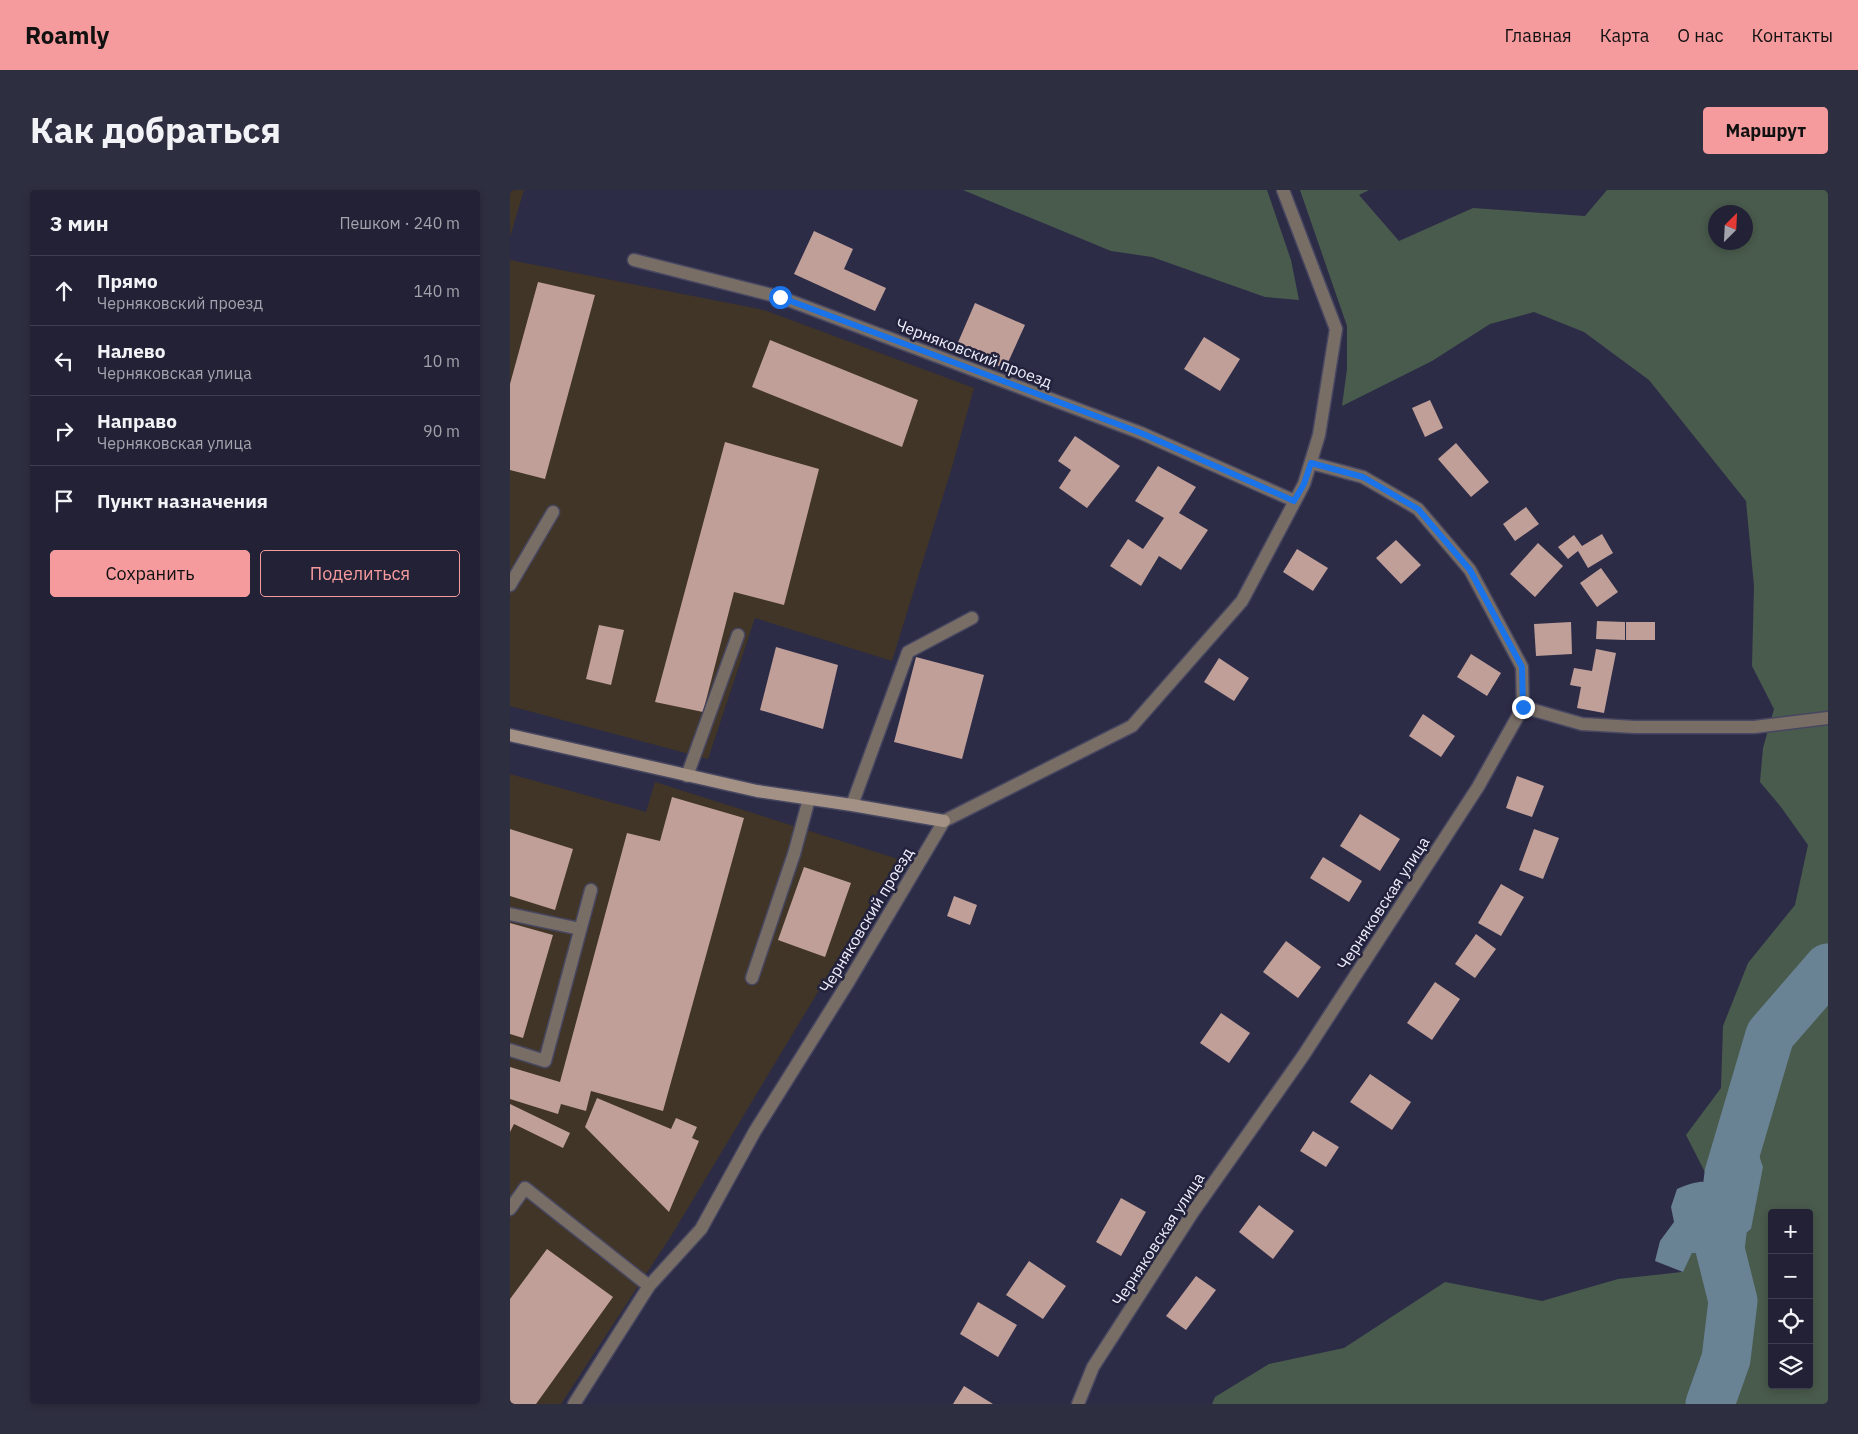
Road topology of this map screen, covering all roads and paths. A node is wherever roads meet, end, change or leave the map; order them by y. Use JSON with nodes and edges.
{"nodes":[{"id":1,"x":1283,"y":190,"type":"edge"},
{"id":2,"x":634,"y":260,"type":"dead end"},
{"id":3,"x":1311,"y":463,"type":"junction"},
{"id":4,"x":1294,"y":501,"type":"junction"},
{"id":5,"x":553,"y":512,"type":"dead end"},
{"id":6,"x":510,"y":585,"type":"edge"},
{"id":7,"x":972,"y":618,"type":"dead end"},
{"id":8,"x":738,"y":635,"type":"dead end"},
{"id":9,"x":1523,"y":707,"type":"junction"},
{"id":10,"x":1828,"y":718,"type":"edge"},
{"id":11,"x":510,"y":736,"type":"edge"},
{"id":12,"x":687,"y":776,"type":"junction"},
{"id":13,"x":809,"y":798,"type":"junction"},
{"id":14,"x":852,"y":805,"type":"junction"},
{"id":15,"x":944,"y":821,"type":"junction"},
{"id":16,"x":591,"y":890,"type":"dead end"},
{"id":17,"x":510,"y":914,"type":"edge"},
{"id":18,"x":580,"y":929,"type":"junction"},
{"id":19,"x":752,"y":978,"type":"dead end"},
{"id":20,"x":510,"y":1050,"type":"edge"},
{"id":21,"x":510,"y":1209,"type":"edge"},
{"id":22,"x":649,"y":1286,"type":"junction"},
{"id":23,"x":574,"y":1404,"type":"edge"},
{"id":24,"x":1078,"y":1404,"type":"edge"}],
"edges":[{"from":1,"to":3,"type":"street"},
{"from":2,"to":4,"type":"street","name":"Черняковский проезд"},
{"from":3,"to":4,"type":"street"},
{"from":3,"to":9,"type":"street"},
{"from":4,"to":15,"type":"street"},
{"from":5,"to":6,"type":"street"},
{"from":7,"to":14,"type":"street"},
{"from":8,"to":12,"type":"street"},
{"from":9,"to":10,"type":"street"},
{"from":9,"to":24,"type":"street","name":"Черняковская улица"},
{"from":11,"to":12,"type":"street"},
{"from":12,"to":13,"type":"street"},
{"from":13,"to":14,"type":"street"},
{"from":13,"to":19,"type":"street"},
{"from":14,"to":15,"type":"street"},
{"from":15,"to":22,"type":"street","name":"Черняковский проезд"},
{"from":16,"to":18,"type":"street"},
{"from":17,"to":18,"type":"street"},
{"from":18,"to":20,"type":"street"},
{"from":21,"to":22,"type":"street"},
{"from":22,"to":23,"type":"street","name":"Черняковский проезд"}]}
